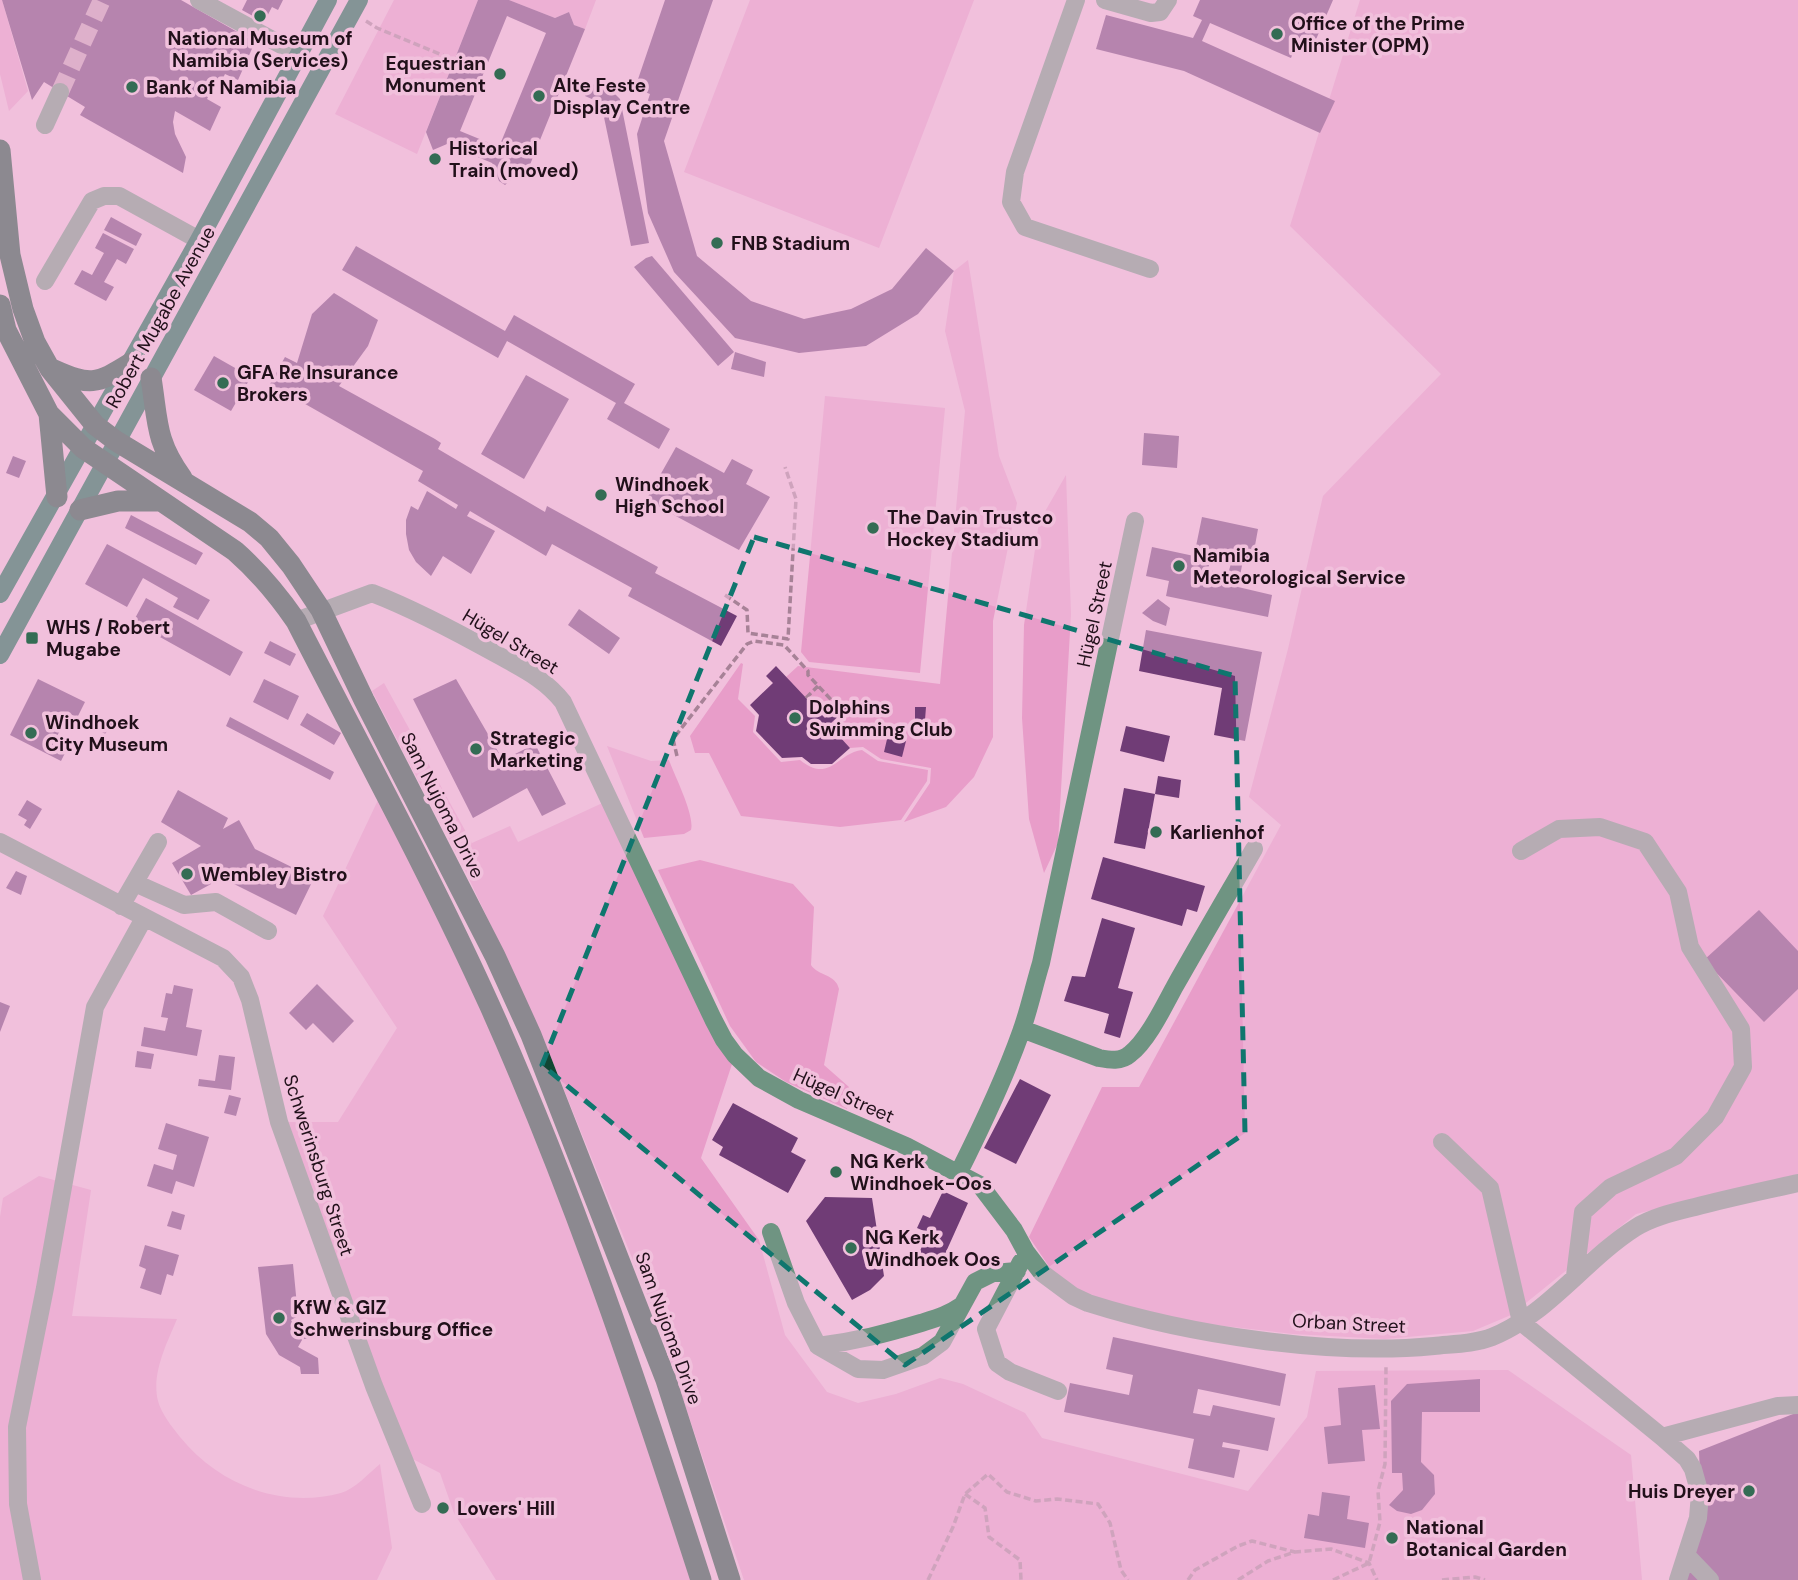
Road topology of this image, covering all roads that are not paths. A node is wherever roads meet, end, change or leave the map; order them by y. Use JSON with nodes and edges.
{"nodes":[{"id":1,"x":199,"y":0,"type":"edge"},
{"id":2,"x":328,"y":0,"type":"edge"},
{"id":3,"x":359,"y":0,"type":"edge"},
{"id":4,"x":1076,"y":0,"type":"edge"},
{"id":5,"x":1105,"y":0,"type":"edge"},
{"id":6,"x":1168,"y":0,"type":"edge"},
{"id":7,"x":298,"y":54,"type":"junction"},
{"id":8,"x":60,"y":92,"type":"tunnel mouth"},
{"id":9,"x":45,"y":125,"type":"dead end"},
{"id":10,"x":0,"y":150,"type":"edge"},
{"id":11,"x":199,"y":240,"type":"junction"},
{"id":12,"x":1150,"y":269,"type":"dead end"},
{"id":13,"x":45,"y":281,"type":"dead end"},
{"id":14,"x":0,"y":305,"type":"edge"},
{"id":15,"x":131,"y":363,"type":"junction"},
{"id":16,"x":50,"y":369,"type":"junction"},
{"id":17,"x":151,"y":378,"type":"junction"},
{"id":18,"x":49,"y":414,"type":"junction"},
{"id":19,"x":95,"y":425,"type":"junction"},
{"id":20,"x":116,"y":441,"type":"junction"},
{"id":21,"x":83,"y":448,"type":"junction"},
{"id":22,"x":104,"y":463,"type":"junction"},
{"id":23,"x":184,"y":481,"type":"junction"},
{"id":24,"x":57,"y":497,"type":"junction"},
{"id":25,"x":163,"y":501,"type":"junction"},
{"id":26,"x":80,"y":509,"type":"junction"},
{"id":27,"x":1135,"y":521,"type":"dead end"},
{"id":28,"x":0,"y":594,"type":"edge"},
{"id":29,"x":321,"y":610,"type":"junction"},
{"id":30,"x":296,"y":621,"type":"junction"},
{"id":31,"x":0,"y":655,"type":"edge"},
{"id":32,"x":0,"y":842,"type":"edge"},
{"id":33,"x":158,"y":842,"type":"dead end"},
{"id":34,"x":1254,"y":849,"type":"dead end"},
{"id":35,"x":1521,"y":851,"type":"dead end"},
{"id":36,"x":135,"y":883,"type":"junction"},
{"id":37,"x":121,"y":906,"type":"junction"},
{"id":38,"x":144,"y":918,"type":"junction"},
{"id":39,"x":268,"y":931,"type":"dead end"},
{"id":40,"x":1022,"y":1029,"type":"junction"},
{"id":41,"x":1442,"y":1142,"type":"dead end"},
{"id":42,"x":959,"y":1172,"type":"junction"},
{"id":43,"x":1798,"y":1183,"type":"edge"},
{"id":44,"x":771,"y":1232,"type":"dead end"},
{"id":45,"x":1026,"y":1252,"type":"junction"},
{"id":46,"x":1017,"y":1271,"type":"junction"},
{"id":47,"x":1575,"y":1276,"type":"junction"},
{"id":48,"x":965,"y":1303,"type":"junction"},
{"id":49,"x":1521,"y":1322,"type":"junction"},
{"id":50,"x":818,"y":1346,"type":"junction"},
{"id":51,"x":1058,"y":1391,"type":"dead end"},
{"id":52,"x":1798,"y":1405,"type":"edge"},
{"id":53,"x":1662,"y":1437,"type":"junction"},
{"id":54,"x":422,"y":1504,"type":"dead end"},
{"id":55,"x":1687,"y":1556,"type":"junction"},
{"id":56,"x":32,"y":1580,"type":"edge"},
{"id":57,"x":701,"y":1580,"type":"edge"},
{"id":58,"x":730,"y":1580,"type":"edge"},
{"id":59,"x":1678,"y":1580,"type":"edge"},
{"id":60,"x":1710,"y":1580,"type":"edge"}],
"edges":[{"from":1,"to":7,"type":"street"},
{"from":2,"to":7,"type":"main road","name":"Robert Mugabe Avenue"},
{"from":3,"to":17,"type":"main road","name":"Robert Mugabe Avenue"},
{"from":4,"to":12,"type":"street"},
{"from":5,"to":6,"type":"street"},
{"from":7,"to":11,"type":"main road","name":"Robert Mugabe Avenue"},
{"from":8,"to":9,"type":"street"},
{"from":10,"to":16,"type":"highway","name":"Sam Nujoma Drive"},
{"from":11,"to":13,"type":"street"},
{"from":11,"to":15,"type":"main road","name":"Robert Mugabe Avenue"},
{"from":14,"to":18,"type":"highway"},
{"from":15,"to":16,"type":"highway"},
{"from":15,"to":19,"type":"main road","name":"Robert Mugabe Avenue"},
{"from":16,"to":19,"type":"highway","name":"Sam Nujoma Drive"},
{"from":17,"to":20,"type":"main road","name":"Robert Mugabe Avenue"},
{"from":17,"to":23,"type":"highway"},
{"from":18,"to":21,"type":"highway"},
{"from":18,"to":24,"type":"highway"},
{"from":19,"to":20,"type":"highway","name":"Sam Nujoma Drive"},
{"from":19,"to":21,"type":"main road","name":"Robert Mugabe Avenue"},
{"from":20,"to":22,"type":"main road","name":"Robert Mugabe Avenue"},
{"from":20,"to":23,"type":"highway","name":"Sam Nujoma Drive"},
{"from":21,"to":22,"type":"highway"},
{"from":21,"to":24,"type":"main road","name":"Robert Mugabe Avenue"},
{"from":22,"to":25,"type":"highway"},
{"from":22,"to":26,"type":"main road","name":"Robert Mugabe Avenue"},
{"from":23,"to":29,"type":"highway","name":"Sam Nujoma Drive"},
{"from":24,"to":28,"type":"main road","name":"Robert Mugabe Avenue"},
{"from":25,"to":26,"type":"highway"},
{"from":25,"to":30,"type":"highway"},
{"from":26,"to":31,"type":"main road","name":"Robert Mugabe Avenue"},
{"from":27,"to":40,"type":"street","name":"Hügel Street"},
{"from":29,"to":30,"type":"street","name":"Hügel Street"},
{"from":29,"to":42,"type":"street","name":"Hügel Street"},
{"from":29,"to":58,"type":"highway","name":"Sam Nujoma Drive"},
{"from":30,"to":57,"type":"highway"},
{"from":32,"to":37,"type":"street","name":"Schwerinsburg Street"},
{"from":33,"to":36,"type":"street"},
{"from":34,"to":40,"type":"street"},
{"from":35,"to":47,"type":"street"},
{"from":36,"to":37,"type":"street"},
{"from":36,"to":39,"type":"street"},
{"from":37,"to":38,"type":"street","name":"Schwerinsburg Street"},
{"from":38,"to":54,"type":"street","name":"Schwerinsburg Street"},
{"from":38,"to":56,"type":"street"},
{"from":40,"to":42,"type":"street","name":"Hügel Street"},
{"from":41,"to":49,"type":"street"},
{"from":42,"to":45,"type":"street","name":"Orban Street"},
{"from":43,"to":47,"type":"street","name":"Orban Street"},
{"from":44,"to":50,"type":"street"},
{"from":45,"to":46,"type":"street"},
{"from":45,"to":49,"type":"street","name":"Orban Street"},
{"from":46,"to":48,"type":"street"},
{"from":46,"to":51,"type":"street"},
{"from":47,"to":49,"type":"street","name":"Orban Street"},
{"from":48,"to":50,"type":"street"},
{"from":48,"to":50,"type":"street"},
{"from":49,"to":53,"type":"street"},
{"from":52,"to":53,"type":"street"},
{"from":53,"to":55,"type":"street"},
{"from":55,"to":59,"type":"street"},
{"from":55,"to":60,"type":"street"}]}
